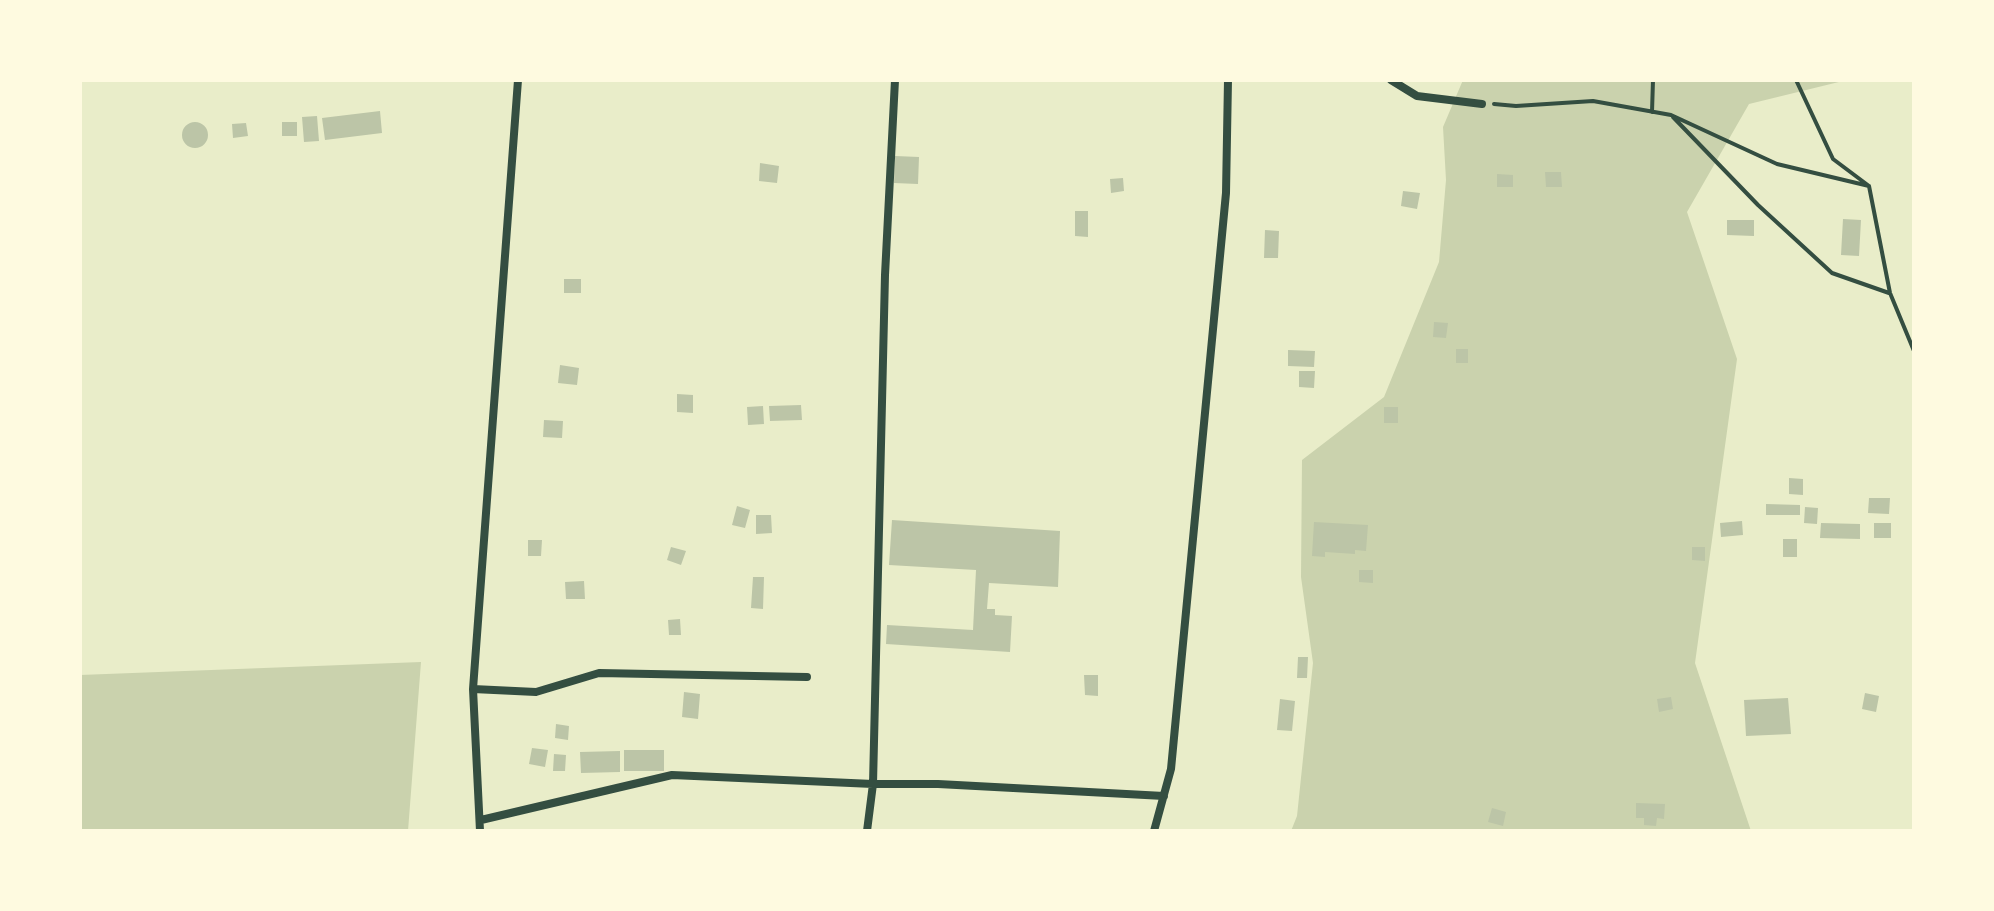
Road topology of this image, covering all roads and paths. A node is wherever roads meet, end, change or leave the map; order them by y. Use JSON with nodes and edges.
{"nodes":[{"id":1,"x":518,"y":80,"type":"edge"},
{"id":2,"x":895,"y":80,"type":"edge"},
{"id":3,"x":1228,"y":80,"type":"edge"},
{"id":4,"x":1391,"y":80,"type":"edge"},
{"id":5,"x":1653,"y":80,"type":"edge"},
{"id":6,"x":1796,"y":80,"type":"edge"},
{"id":7,"x":1482,"y":104,"type":"joint"},
{"id":8,"x":1652,"y":112,"type":"junction"},
{"id":9,"x":1671,"y":115,"type":"junction"},
{"id":10,"x":1869,"y":186,"type":"junction"},
{"id":11,"x":1890,"y":293,"type":"junction"},
{"id":12,"x":1914,"y":351,"type":"edge"},
{"id":13,"x":807,"y":677,"type":"dead end"},
{"id":14,"x":473,"y":689,"type":"junction"},
{"id":15,"x":873,"y":784,"type":"junction"},
{"id":16,"x":1164,"y":796,"type":"junction"},
{"id":17,"x":481,"y":820,"type":"junction"},
{"id":18,"x":480,"y":831,"type":"edge"},
{"id":19,"x":867,"y":831,"type":"edge"},
{"id":20,"x":1154,"y":831,"type":"edge"}],
"edges":[{"from":1,"to":14,"type":"street"},
{"from":2,"to":15,"type":"street"},
{"from":3,"to":16,"type":"street"},
{"from":4,"to":7,"type":"street"},
{"from":5,"to":8,"type":"path"},
{"from":6,"to":10,"type":"path"},
{"from":7,"to":8,"type":"path"},
{"from":8,"to":9,"type":"path"},
{"from":9,"to":10,"type":"path"},
{"from":9,"to":11,"type":"path"},
{"from":10,"to":11,"type":"path"},
{"from":11,"to":12,"type":"path"},
{"from":13,"to":14,"type":"street"},
{"from":14,"to":17,"type":"street"},
{"from":15,"to":16,"type":"street"},
{"from":15,"to":17,"type":"street"},
{"from":15,"to":19,"type":"street"},
{"from":16,"to":20,"type":"street"},
{"from":17,"to":18,"type":"street"}]}
